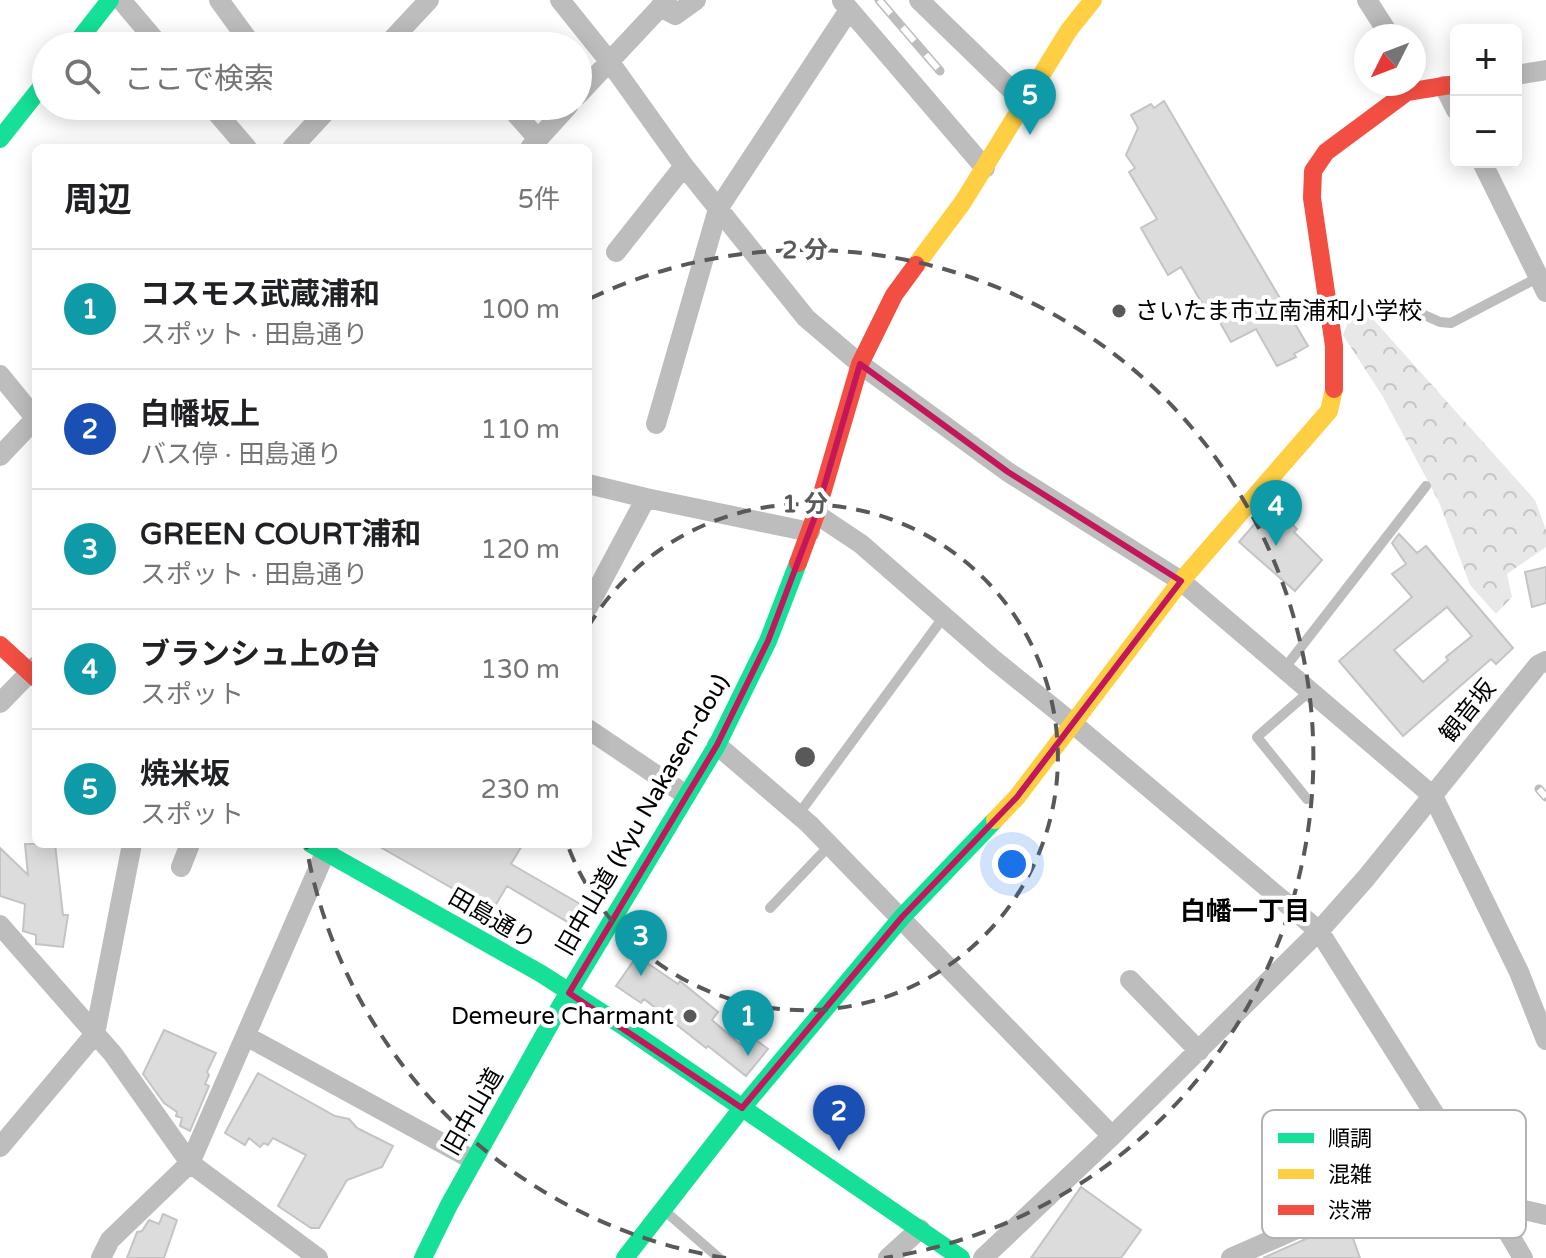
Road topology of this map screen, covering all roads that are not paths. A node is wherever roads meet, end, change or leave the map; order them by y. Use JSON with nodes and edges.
{"nodes":[{"id":1,"x":110,"y":0,"type":"edge"},
{"id":2,"x":121,"y":0,"type":"edge"},
{"id":3,"x":219,"y":0,"type":"edge"},
{"id":4,"x":429,"y":0,"type":"edge"},
{"id":5,"x":560,"y":0,"type":"edge"},
{"id":6,"x":696,"y":0,"type":"edge"},
{"id":7,"x":919,"y":0,"type":"edge"},
{"id":8,"x":1093,"y":0,"type":"edge"},
{"id":9,"x":1367,"y":0,"type":"edge"},
{"id":10,"x":664,"y":4,"type":"edge"},
{"id":11,"x":845,"y":5,"type":"edge"},
{"id":12,"x":1382,"y":24,"type":"edge"},
{"id":13,"x":85,"y":32,"type":"edge"},
{"id":14,"x":148,"y":32,"type":"edge"},
{"id":15,"x":242,"y":32,"type":"edge"},
{"id":16,"x":399,"y":32,"type":"edge"},
{"id":17,"x":586,"y":32,"type":"edge"},
{"id":18,"x":592,"y":40,"type":"edge"},
{"id":19,"x":609,"y":61,"type":"junction"},
{"id":20,"x":1546,"y":70,"type":"edge"},
{"id":21,"x":1522,"y":74,"type":"edge"},
{"id":22,"x":592,"y":80,"type":"edge"},
{"id":23,"x":1434,"y":83,"type":"edge"},
{"id":24,"x":32,"y":99,"type":"edge"},
{"id":25,"x":1025,"y":103,"type":"junction"},
{"id":26,"x":1450,"y":103,"type":"edge"},
{"id":27,"x":223,"y":120,"type":"edge"},
{"id":28,"x":318,"y":120,"type":"edge"},
{"id":29,"x":518,"y":120,"type":"edge"},
{"id":30,"x":555,"y":120,"type":"edge"},
{"id":31,"x":0,"y":139,"type":"edge"},
{"id":32,"x":244,"y":144,"type":"edge"},
{"id":33,"x":296,"y":144,"type":"edge"},
{"id":34,"x":534,"y":144,"type":"edge"},
{"id":35,"x":684,"y":166,"type":"junction"},
{"id":36,"x":985,"y":168,"type":"junction"},
{"id":37,"x":1485,"y":168,"type":"edge"},
{"id":38,"x":718,"y":209,"type":"junction"},
{"id":39,"x":616,"y":252,"type":"dead end"},
{"id":40,"x":1544,"y":281,"type":"edge"},
{"id":41,"x":1406,"y":307,"type":"dead end"},
{"id":42,"x":860,"y":364,"type":"junction"},
{"id":43,"x":0,"y":375,"type":"edge"},
{"id":44,"x":32,"y":413,"type":"edge"},
{"id":45,"x":32,"y":422,"type":"edge"},
{"id":46,"x":656,"y":424,"type":"dead end"},
{"id":47,"x":0,"y":456,"type":"edge"},
{"id":48,"x":592,"y":485,"type":"edge"},
{"id":49,"x":1426,"y":486,"type":"dead end"},
{"id":50,"x":646,"y":498,"type":"junction"},
{"id":51,"x":813,"y":523,"type":"junction"},
{"id":52,"x":1181,"y":581,"type":"junction"},
{"id":53,"x":592,"y":599,"type":"edge"},
{"id":54,"x":945,"y":615,"type":"junction"},
{"id":55,"x":0,"y":645,"type":"edge"},
{"id":56,"x":1546,"y":661,"type":"edge"},
{"id":57,"x":1284,"y":669,"type":"junction"},
{"id":58,"x":32,"y":671,"type":"edge"},
{"id":59,"x":32,"y":675,"type":"edge"},
{"id":60,"x":1310,"y":691,"type":"junction"},
{"id":61,"x":0,"y":703,"type":"edge"},
{"id":62,"x":1071,"y":722,"type":"junction"},
{"id":63,"x":592,"y":732,"type":"edge"},
{"id":64,"x":717,"y":745,"type":"junction"},
{"id":65,"x":686,"y":795,"type":"junction"},
{"id":66,"x":1433,"y":796,"type":"junction"},
{"id":67,"x":1307,"y":799,"type":"dead end"},
{"id":68,"x":798,"y":815,"type":"junction"},
{"id":69,"x":830,"y":845,"type":"junction"},
{"id":70,"x":131,"y":848,"type":"edge"},
{"id":71,"x":188,"y":848,"type":"edge"},
{"id":72,"x":322,"y":848,"type":"edge"},
{"id":73,"x":324,"y":848,"type":"edge"},
{"id":74,"x":181,"y":867,"type":"dead end"},
{"id":75,"x":770,"y":908,"type":"dead end"},
{"id":76,"x":902,"y":917,"type":"junction"},
{"id":77,"x":0,"y":925,"type":"edge"},
{"id":78,"x":1319,"y":931,"type":"junction"},
{"id":79,"x":1130,"y":980,"type":"dead end"},
{"id":80,"x":569,"y":993,"type":"junction"},
{"id":81,"x":95,"y":1034,"type":"junction"},
{"id":82,"x":246,"y":1036,"type":"junction"},
{"id":83,"x":1546,"y":1040,"type":"edge"},
{"id":84,"x":1199,"y":1051,"type":"junction"},
{"id":85,"x":742,"y":1108,"type":"junction"},
{"id":86,"x":1432,"y":1110,"type":"edge"},
{"id":87,"x":1112,"y":1136,"type":"junction"},
{"id":88,"x":0,"y":1147,"type":"edge"},
{"id":89,"x":473,"y":1160,"type":"junction"},
{"id":90,"x":190,"y":1163,"type":"junction"},
{"id":91,"x":663,"y":1209,"type":"junction"},
{"id":92,"x":1526,"y":1210,"type":"edge"},
{"id":93,"x":1546,"y":1215,"type":"edge"},
{"id":94,"x":920,"y":1229,"type":"junction"},
{"id":95,"x":1276,"y":1238,"type":"edge"},
{"id":96,"x":1511,"y":1238,"type":"edge"},
{"id":97,"x":101,"y":1258,"type":"edge"},
{"id":98,"x":318,"y":1258,"type":"edge"},
{"id":99,"x":423,"y":1258,"type":"edge"},
{"id":100,"x":625,"y":1258,"type":"edge"},
{"id":101,"x":719,"y":1258,"type":"edge"},
{"id":102,"x":888,"y":1258,"type":"edge"},
{"id":103,"x":961,"y":1258,"type":"edge"},
{"id":104,"x":983,"y":1258,"type":"edge"},
{"id":105,"x":1231,"y":1258,"type":"edge"},
{"id":106,"x":1523,"y":1258,"type":"edge"}],
"edges":[{"from":1,"to":13,"type":"street"},
{"from":2,"to":14,"type":"street"},
{"from":3,"to":15,"type":"street"},
{"from":4,"to":16,"type":"street"},
{"from":5,"to":17,"type":"street"},
{"from":6,"to":10,"type":"street"},
{"from":7,"to":25,"type":"street"},
{"from":8,"to":25,"type":"street"},
{"from":9,"to":12,"type":"street"},
{"from":10,"to":19,"type":"street"},
{"from":11,"to":36,"type":"street"},
{"from":11,"to":38,"type":"street"},
{"from":18,"to":19,"type":"street"},
{"from":19,"to":22,"type":"street"},
{"from":19,"to":35,"type":"street"},
{"from":20,"to":21,"type":"street"},
{"from":23,"to":26,"type":"street"},
{"from":23,"to":52,"type":"street"},
{"from":24,"to":31,"type":"street"},
{"from":25,"to":36,"type":"street","name":"旧中山道 (Kyu Nakasen-dou)"},
{"from":27,"to":32,"type":"street"},
{"from":28,"to":33,"type":"street"},
{"from":29,"to":34,"type":"street"},
{"from":30,"to":34,"type":"street"},
{"from":35,"to":38,"type":"street"},
{"from":35,"to":39,"type":"street"},
{"from":36,"to":42,"type":"street","name":"旧中山道 (Kyu Nakasen-dou)"},
{"from":37,"to":40,"type":"street"},
{"from":38,"to":42,"type":"street"},
{"from":38,"to":46,"type":"street"},
{"from":40,"to":41,"type":"lane"},
{"from":42,"to":51,"type":"street","name":"旧中山道 (Kyu Nakasen-dou)"},
{"from":42,"to":52,"type":"street"},
{"from":43,"to":44,"type":"street"},
{"from":45,"to":47,"type":"street"},
{"from":48,"to":50,"type":"street"},
{"from":49,"to":57,"type":"lane"},
{"from":50,"to":51,"type":"street"},
{"from":50,"to":53,"type":"street"},
{"from":51,"to":54,"type":"street"},
{"from":51,"to":64,"type":"street","name":"旧中山道 (Kyu Nakasen-dou)"},
{"from":52,"to":57,"type":"street"},
{"from":52,"to":62,"type":"street"},
{"from":54,"to":62,"type":"street"},
{"from":54,"to":68,"type":"lane"},
{"from":55,"to":58,"type":"street"},
{"from":56,"to":66,"type":"street","name":"観音坂"},
{"from":57,"to":60,"type":"street"},
{"from":59,"to":61,"type":"street"},
{"from":60,"to":66,"type":"street"},
{"from":60,"to":67,"type":"lane"},
{"from":62,"to":76,"type":"street"},
{"from":62,"to":78,"type":"street"},
{"from":63,"to":65,"type":"street"},
{"from":64,"to":65,"type":"street","name":"旧中山道 (Kyu Nakasen-dou)"},
{"from":64,"to":68,"type":"street"},
{"from":65,"to":80,"type":"street","name":"旧中山道 (Kyu Nakasen-dou)"},
{"from":66,"to":78,"type":"street","name":"観音坂"},
{"from":66,"to":83,"type":"street"},
{"from":68,"to":69,"type":"street"},
{"from":69,"to":75,"type":"lane"},
{"from":69,"to":76,"type":"street"},
{"from":70,"to":81,"type":"street"},
{"from":71,"to":74,"type":"street"},
{"from":72,"to":82,"type":"street"},
{"from":73,"to":80,"type":"street","name":"田島通り"},
{"from":76,"to":85,"type":"street"},
{"from":76,"to":87,"type":"street"},
{"from":77,"to":81,"type":"street"},
{"from":78,"to":84,"type":"street","name":"観音坂"},
{"from":78,"to":86,"type":"street"},
{"from":79,"to":84,"type":"street"},
{"from":80,"to":85,"type":"street","name":"田島通り"},
{"from":80,"to":89,"type":"street","name":"旧中山道"},
{"from":81,"to":88,"type":"street"},
{"from":81,"to":90,"type":"street"},
{"from":82,"to":89,"type":"street"},
{"from":82,"to":90,"type":"street"},
{"from":84,"to":87,"type":"street","name":"観音坂"},
{"from":85,"to":91,"type":"street"},
{"from":85,"to":94,"type":"street","name":"田島通り"},
{"from":87,"to":104,"type":"street","name":"観音坂"},
{"from":89,"to":99,"type":"street","name":"旧中山道"},
{"from":90,"to":97,"type":"street"},
{"from":90,"to":98,"type":"street"},
{"from":91,"to":100,"type":"street"},
{"from":91,"to":101,"type":"lane"},
{"from":92,"to":93,"type":"street"},
{"from":94,"to":102,"type":"street"},
{"from":94,"to":103,"type":"street","name":"田島通り"},
{"from":95,"to":105,"type":"street"},
{"from":96,"to":106,"type":"street"}]}
